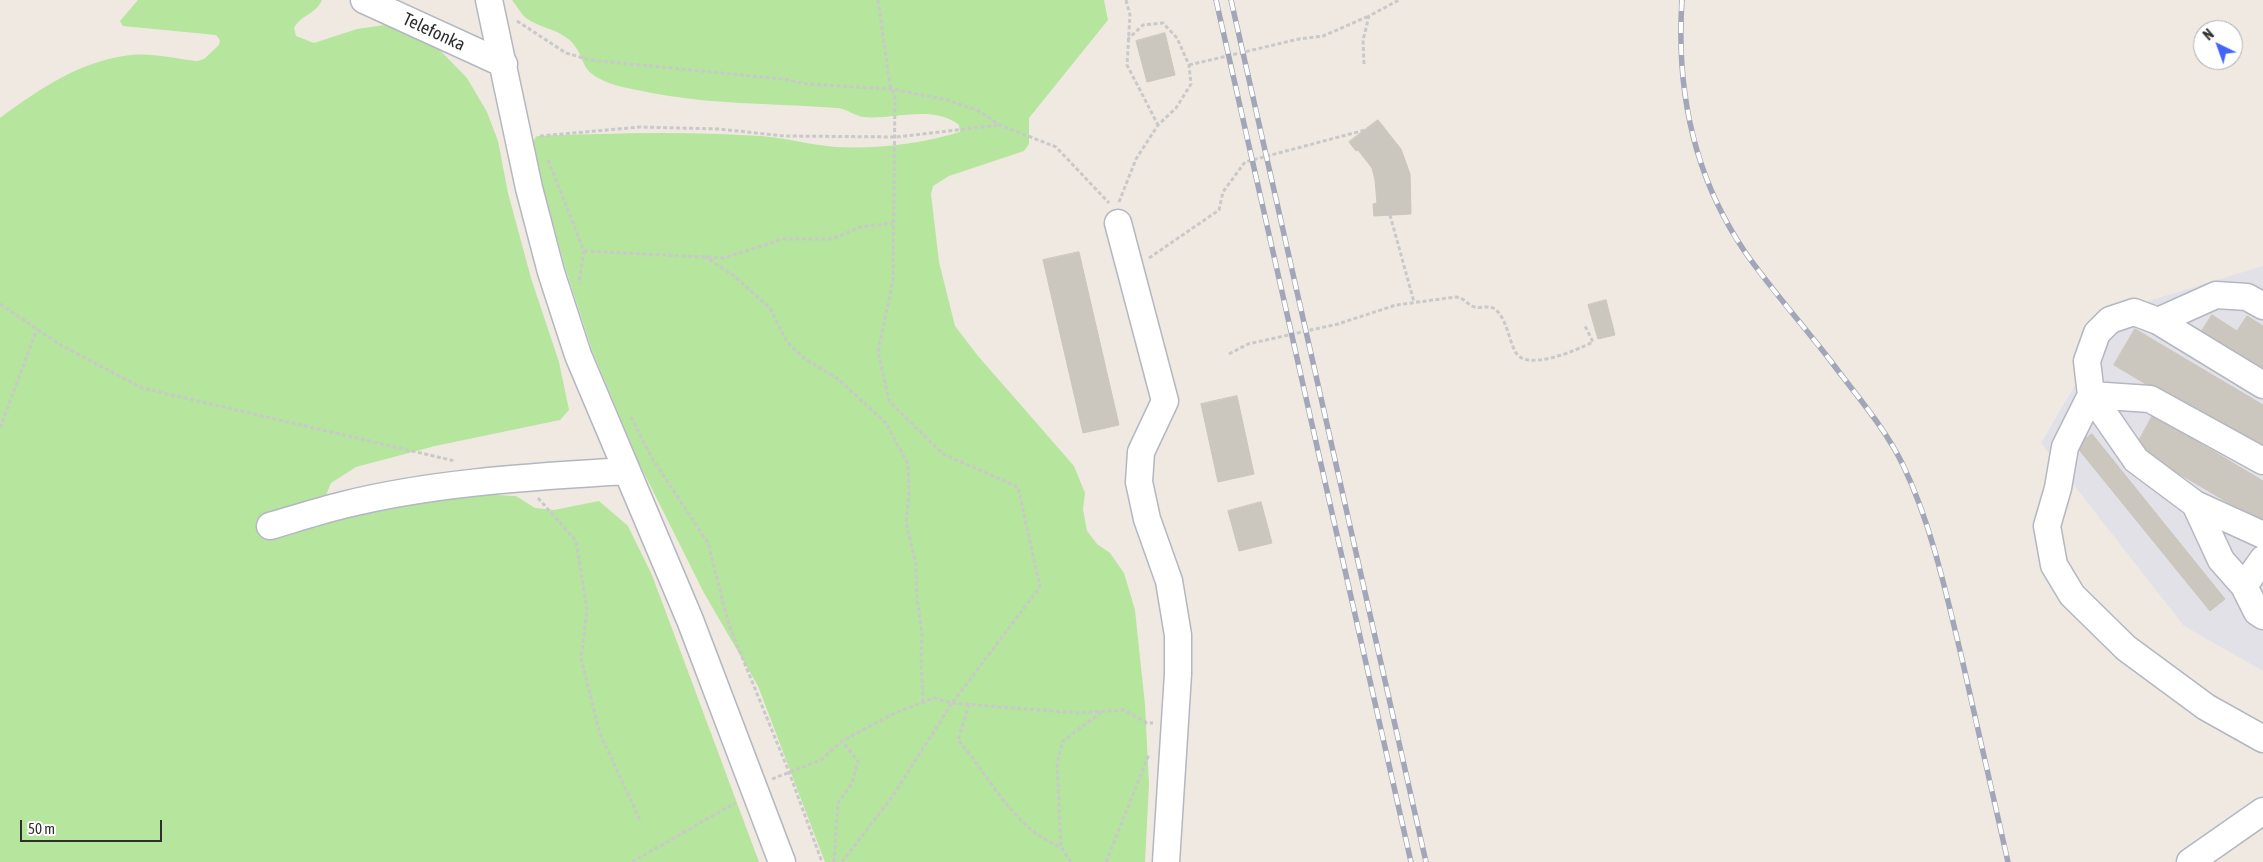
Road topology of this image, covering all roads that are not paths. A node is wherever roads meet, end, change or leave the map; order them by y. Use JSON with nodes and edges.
{"nodes":[{"id":1,"x":364,"y":0,"type":"edge"},
{"id":2,"x":489,"y":2,"type":"edge"},
{"id":3,"x":504,"y":64,"type":"junction"},
{"id":4,"x":1117,"y":217,"type":"road end"},
{"id":5,"x":2263,"y":306,"type":"edge"},
{"id":6,"x":2158,"y":321,"type":"junction"},
{"id":7,"x":2263,"y":386,"type":"edge"},
{"id":8,"x":2091,"y":395,"type":"junction"},
{"id":9,"x":2263,"y":461,"type":"edge"},
{"id":10,"x":626,"y":471,"type":"junction"},
{"id":11,"x":2195,"y":504,"type":"junction"},
{"id":12,"x":270,"y":526,"type":"dead end"},
{"id":13,"x":2263,"y":535,"type":"edge"},
{"id":14,"x":2263,"y":559,"type":"edge"},
{"id":15,"x":2244,"y":586,"type":"junction"},
{"id":16,"x":2263,"y":616,"type":"edge"},
{"id":17,"x":2263,"y":739,"type":"edge"},
{"id":18,"x":2263,"y":811,"type":"edge"},
{"id":19,"x":782,"y":862,"type":"edge"},
{"id":20,"x":1166,"y":862,"type":"edge"},
{"id":21,"x":2190,"y":862,"type":"edge"}],
"edges":[{"from":1,"to":3,"type":"street","name":"Telefonka"},
{"from":2,"to":3,"type":"street"},
{"from":3,"to":10,"type":"street"},
{"from":4,"to":20,"type":"street"},
{"from":5,"to":6,"type":"street"},
{"from":6,"to":7,"type":"street"},
{"from":6,"to":8,"type":"street"},
{"from":8,"to":9,"type":"street"},
{"from":8,"to":11,"type":"street"},
{"from":8,"to":17,"type":"street"},
{"from":10,"to":12,"type":"street"},
{"from":10,"to":19,"type":"street"},
{"from":11,"to":13,"type":"street"},
{"from":11,"to":15,"type":"street"},
{"from":14,"to":15,"type":"street"},
{"from":15,"to":16,"type":"street"},
{"from":18,"to":21,"type":"street"}]}
